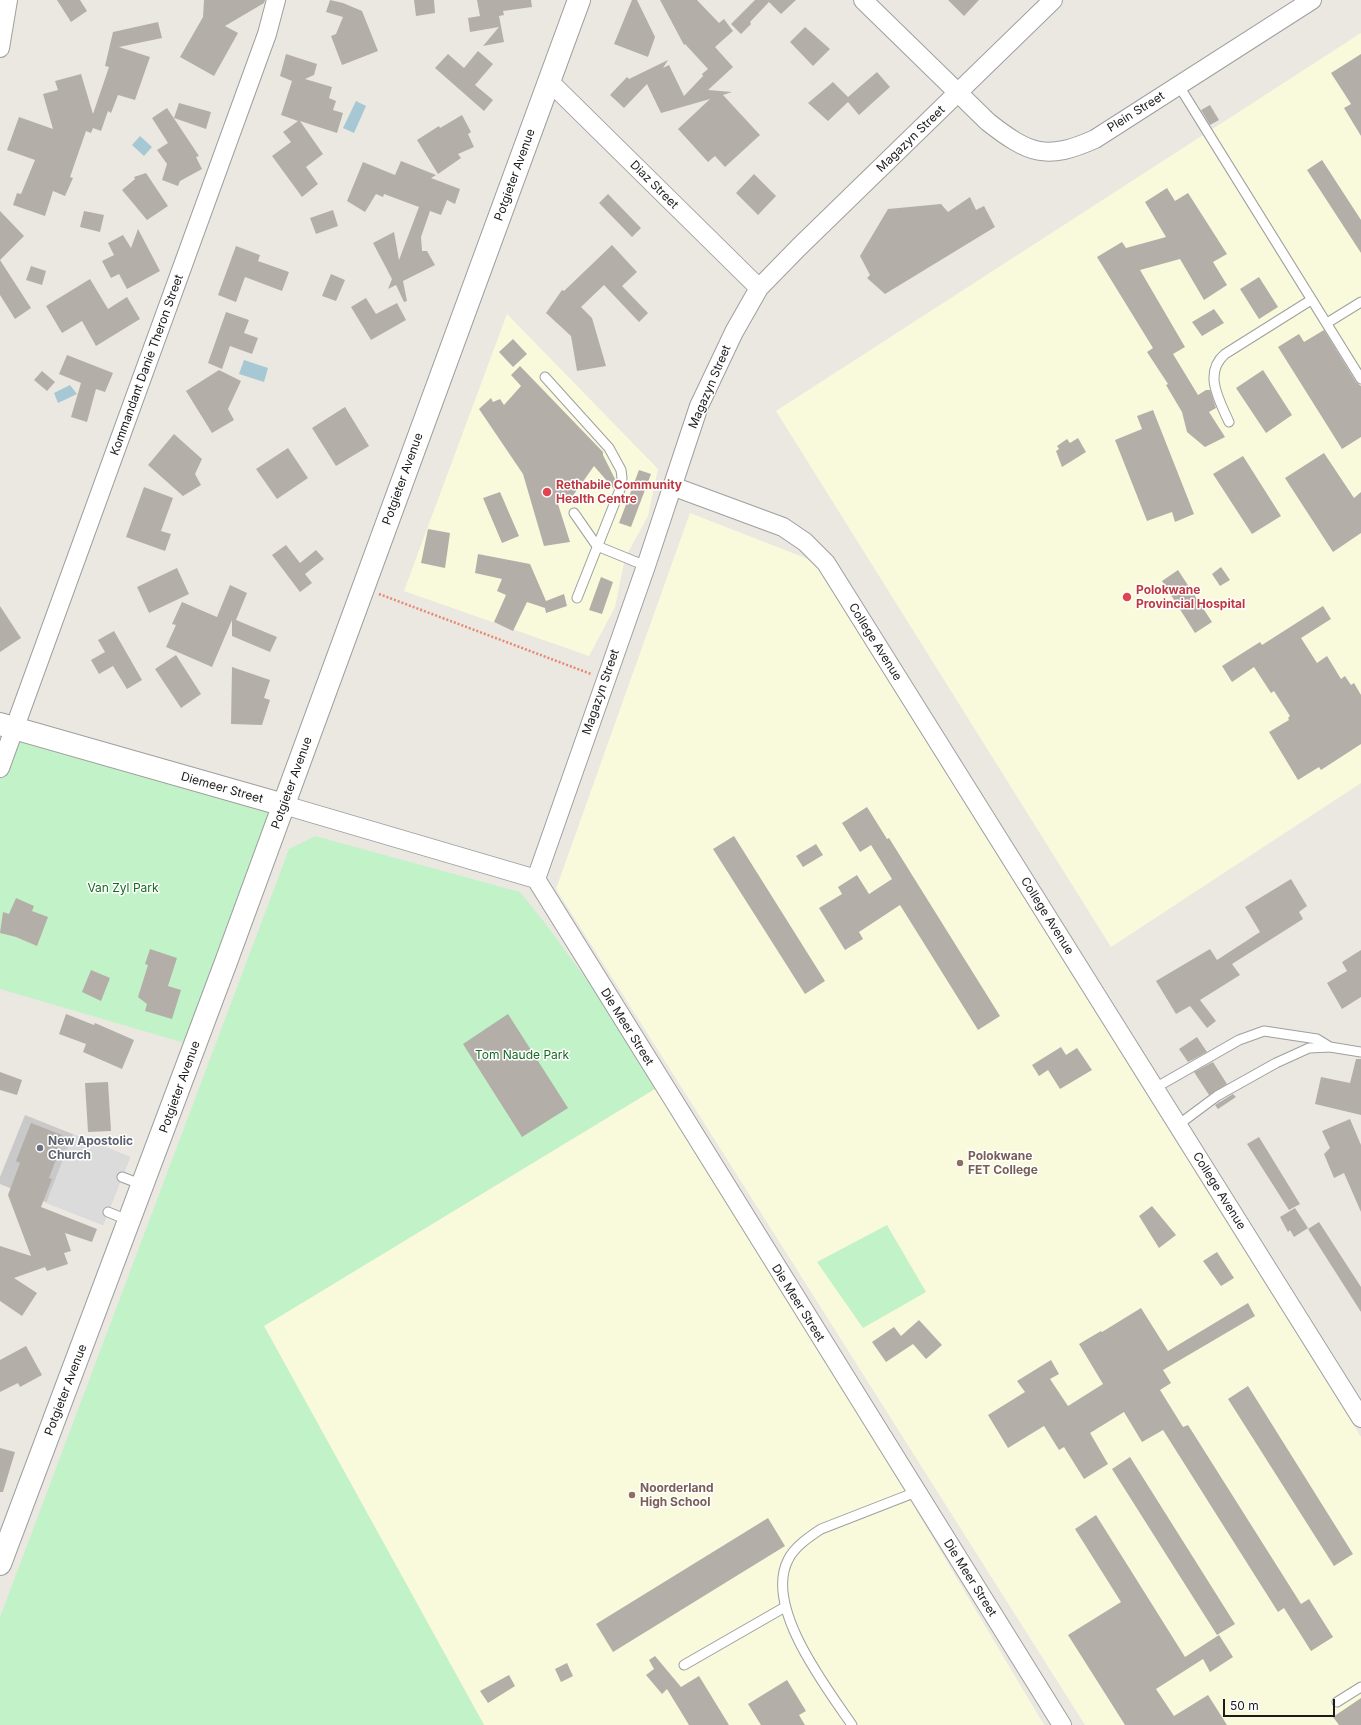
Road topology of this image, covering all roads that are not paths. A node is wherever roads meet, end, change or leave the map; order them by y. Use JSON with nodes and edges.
{"nodes":[{"id":1,"x":8,"y":0,"type":"edge"},
{"id":2,"x":276,"y":0,"type":"edge"},
{"id":3,"x":579,"y":0,"type":"edge"},
{"id":4,"x":863,"y":0,"type":"edge"},
{"id":5,"x":1053,"y":0,"type":"edge"},
{"id":6,"x":1312,"y":0,"type":"edge"},
{"id":7,"x":0,"y":48,"type":"edge"},
{"id":8,"x":549,"y":81,"type":"junction"},
{"id":9,"x":1179,"y":86,"type":"junction"},
{"id":10,"x":958,"y":93,"type":"junction"},
{"id":11,"x":759,"y":288,"type":"junction"},
{"id":12,"x":1311,"y":300,"type":"junction"},
{"id":13,"x":1361,"y":302,"type":"edge"},
{"id":14,"x":1327,"y":323,"type":"junction"},
{"id":15,"x":545,"y":377,"type":"dead end"},
{"id":16,"x":1361,"y":379,"type":"edge"},
{"id":17,"x":1229,"y":422,"type":"dead end"},
{"id":18,"x":672,"y":486,"type":"junction"},
{"id":19,"x":574,"y":514,"type":"dead end"},
{"id":20,"x":597,"y":546,"type":"junction"},
{"id":21,"x":646,"y":566,"type":"junction"},
{"id":22,"x":577,"y":598,"type":"dead end"},
{"id":23,"x":8,"y":726,"type":"edge"},
{"id":24,"x":0,"y":768,"type":"edge"},
{"id":25,"x":284,"y":805,"type":"junction"},
{"id":26,"x":536,"y":879,"type":"junction"},
{"id":27,"x":1330,"y":1047,"type":"junction"},
{"id":28,"x":1361,"y":1052,"type":"edge"},
{"id":29,"x":1155,"y":1088,"type":"junction"},
{"id":30,"x":1178,"y":1125,"type":"junction"},
{"id":31,"x":122,"y":1176,"type":"dead end"},
{"id":32,"x":143,"y":1185,"type":"junction"},
{"id":33,"x":108,"y":1212,"type":"dead end"},
{"id":34,"x":130,"y":1221,"type":"junction"},
{"id":35,"x":1361,"y":1418,"type":"edge"},
{"id":36,"x":916,"y":1492,"type":"junction"},
{"id":37,"x":0,"y":1564,"type":"edge"},
{"id":38,"x":785,"y":1607,"type":"junction"},
{"id":39,"x":684,"y":1665,"type":"dead end"},
{"id":40,"x":1361,"y":1687,"type":"edge"},
{"id":41,"x":1338,"y":1702,"type":"dead end"},
{"id":42,"x":852,"y":1725,"type":"edge"},
{"id":43,"x":1062,"y":1725,"type":"edge"}],
"edges":[{"from":1,"to":7,"type":"street"},
{"from":2,"to":23,"type":"street","name":"Kommandant Danie Theron Street"},
{"from":3,"to":8,"type":"street","name":"Potgieter Avenue"},
{"from":4,"to":10,"type":"street","name":"Plein Street"},
{"from":5,"to":10,"type":"street","name":"Magazyn Street"},
{"from":6,"to":9,"type":"street","name":"Plein Street"},
{"from":8,"to":11,"type":"street","name":"Diaz Street"},
{"from":8,"to":25,"type":"street","name":"Potgieter Avenue"},
{"from":9,"to":10,"type":"street","name":"Plein Street"},
{"from":9,"to":12,"type":"lane"},
{"from":10,"to":11,"type":"street","name":"Magazyn Street"},
{"from":11,"to":18,"type":"street","name":"Magazyn Street"},
{"from":12,"to":14,"type":"lane"},
{"from":12,"to":17,"type":"lane"},
{"from":13,"to":14,"type":"lane"},
{"from":14,"to":16,"type":"lane"},
{"from":15,"to":20,"type":"lane"},
{"from":18,"to":21,"type":"street","name":"Magazyn Street"},
{"from":18,"to":29,"type":"street","name":"College Avenue"},
{"from":19,"to":20,"type":"lane"},
{"from":20,"to":21,"type":"lane"},
{"from":20,"to":22,"type":"lane"},
{"from":21,"to":26,"type":"street","name":"Magazyn Street"},
{"from":23,"to":24,"type":"street","name":"Kommandant Danie Theron Street"},
{"from":23,"to":25,"type":"street","name":"Diemeer Street"},
{"from":25,"to":26,"type":"street","name":"Diemeer Street"},
{"from":25,"to":32,"type":"street","name":"Potgieter Avenue"},
{"from":26,"to":36,"type":"street","name":"Die Meer Street"},
{"from":27,"to":28,"type":"lane"},
{"from":27,"to":29,"type":"lane"},
{"from":27,"to":30,"type":"lane"},
{"from":29,"to":30,"type":"street","name":"College Avenue"},
{"from":30,"to":35,"type":"street","name":"College Avenue"},
{"from":31,"to":32,"type":"lane"},
{"from":32,"to":34,"type":"street","name":"Potgieter Avenue"},
{"from":33,"to":34,"type":"lane"},
{"from":34,"to":37,"type":"street","name":"Potgieter Avenue"},
{"from":36,"to":38,"type":"lane"},
{"from":36,"to":43,"type":"street","name":"Die Meer Street"},
{"from":38,"to":39,"type":"lane"},
{"from":38,"to":42,"type":"lane"},
{"from":40,"to":41,"type":"lane"}]}
